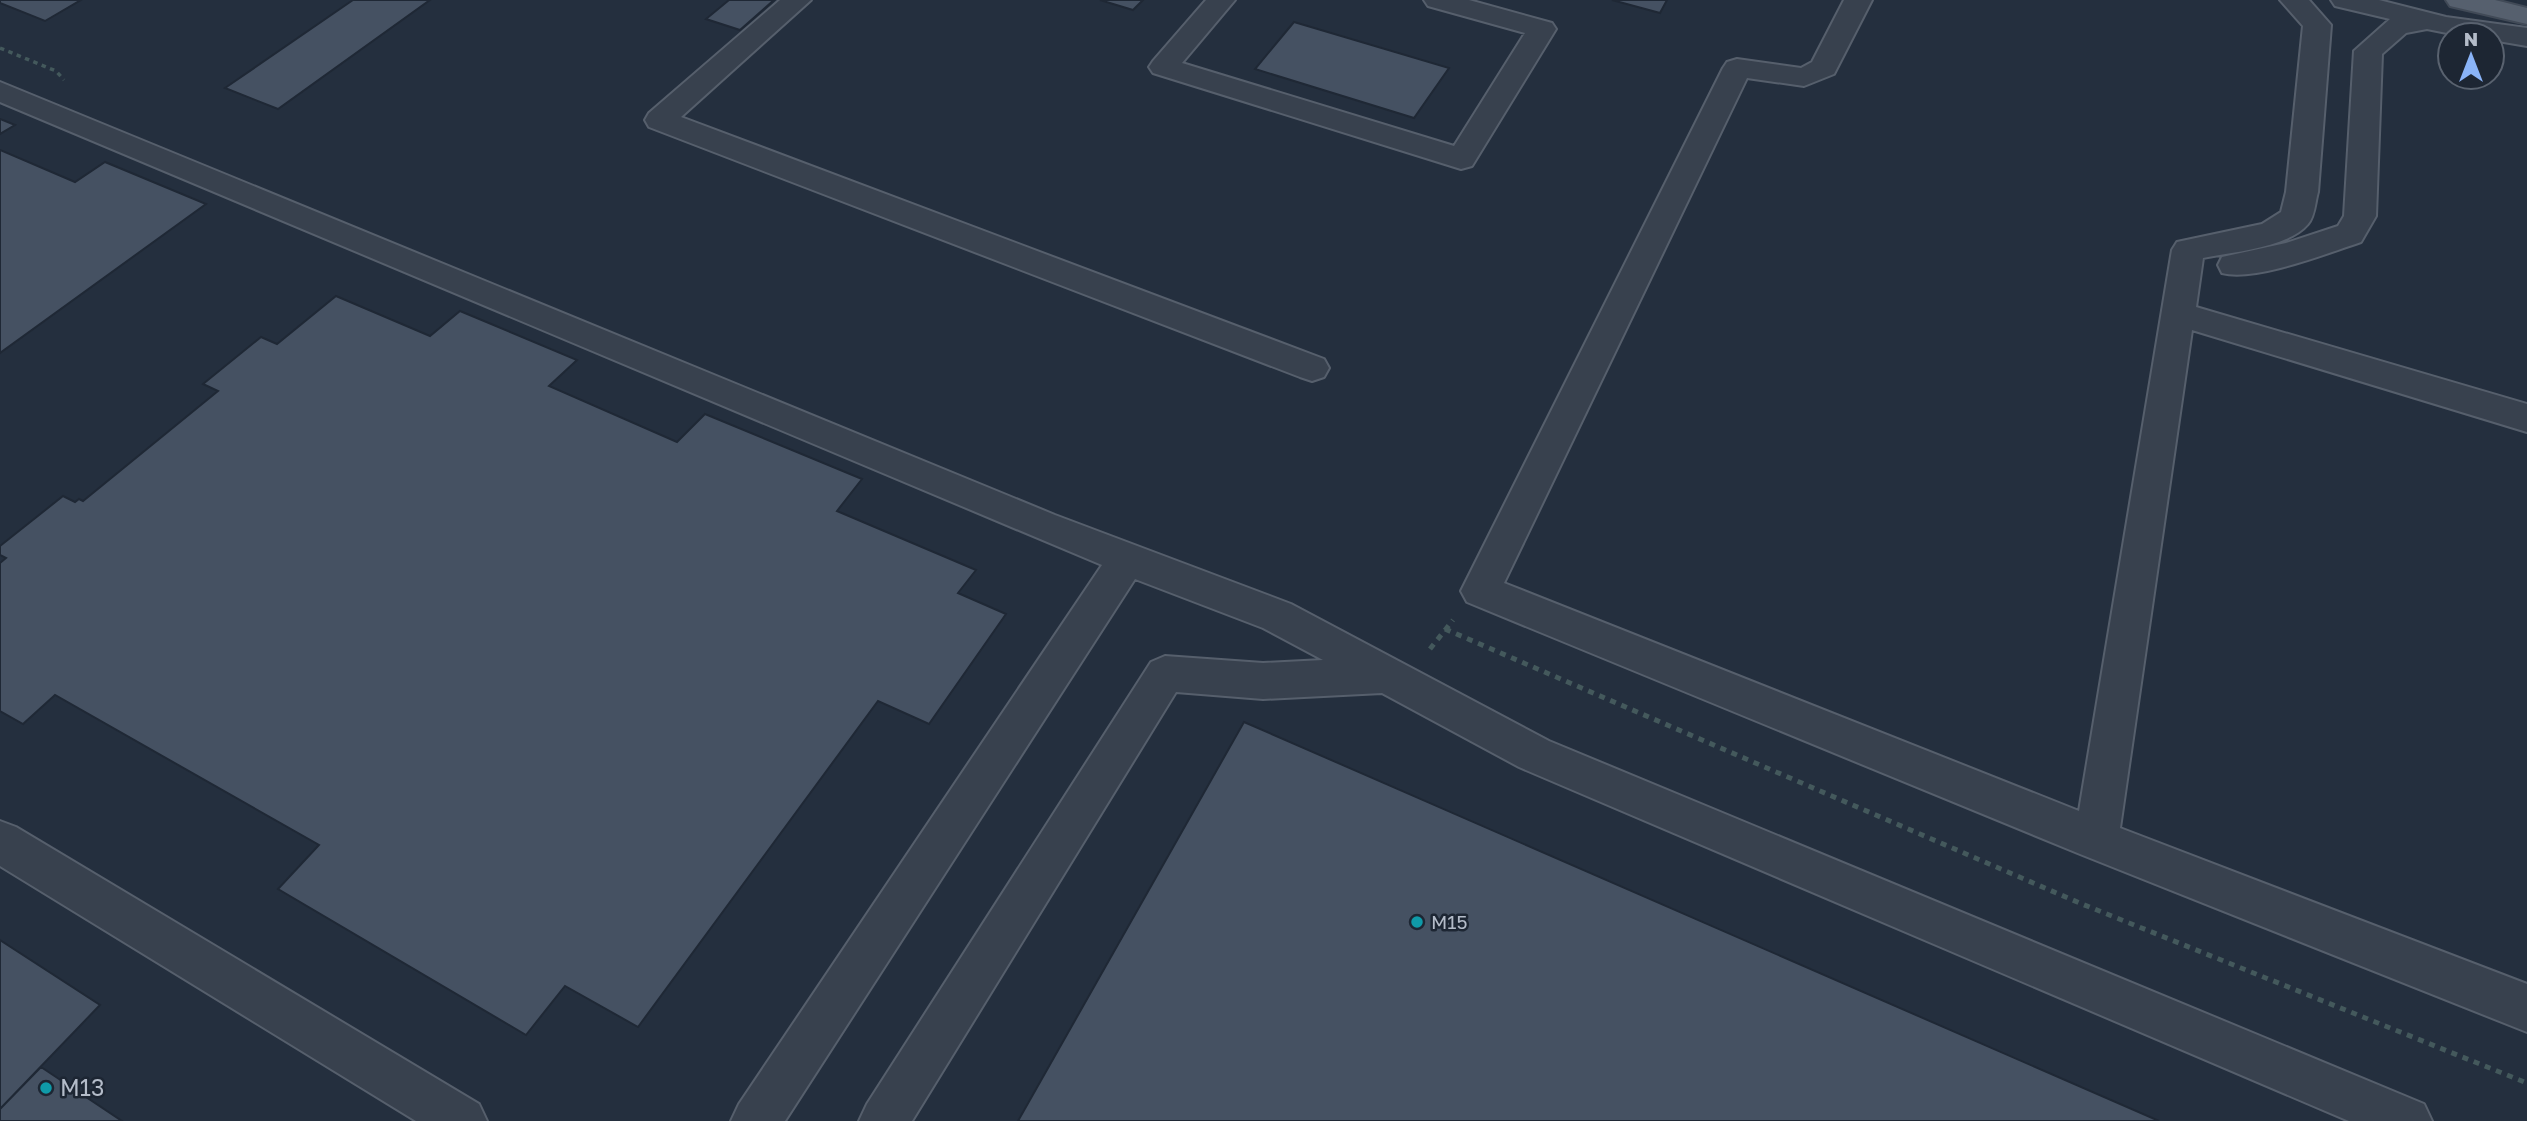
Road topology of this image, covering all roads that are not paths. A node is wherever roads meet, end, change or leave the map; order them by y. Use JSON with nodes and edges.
{"nodes":[{"id":1,"x":797,"y":0,"type":"edge"},
{"id":2,"x":1221,"y":0,"type":"edge"},
{"id":3,"x":1438,"y":0,"type":"edge"},
{"id":4,"x":1858,"y":0,"type":"edge"},
{"id":5,"x":2294,"y":0,"type":"edge"},
{"id":6,"x":2345,"y":0,"type":"edge"},
{"id":7,"x":2460,"y":0,"type":"edge"},
{"id":8,"x":2527,"y":16,"type":"edge"},
{"id":9,"x":2428,"y":20,"type":"junction"},
{"id":10,"x":2527,"y":37,"type":"edge"},
{"id":11,"x":0,"y":90,"type":"edge"},
{"id":12,"x":2185,"y":272,"type":"junction"},
{"id":13,"x":2179,"y":314,"type":"junction"},
{"id":14,"x":1312,"y":368,"type":"dead end"},
{"id":15,"x":2527,"y":418,"type":"edge"},
{"id":16,"x":1127,"y":559,"type":"junction"},
{"id":17,"x":1390,"y":675,"type":"junction"},
{"id":18,"x":2096,"y":839,"type":"junction"},
{"id":19,"x":0,"y":842,"type":"edge"},
{"id":20,"x":2527,"y":1008,"type":"edge"},
{"id":21,"x":462,"y":1121,"type":"edge"},
{"id":22,"x":756,"y":1121,"type":"edge"},
{"id":23,"x":884,"y":1121,"type":"edge"},
{"id":24,"x":2407,"y":1121,"type":"edge"}],
"edges":[{"from":1,"to":14,"type":"street"},
{"from":2,"to":3,"type":"street"},
{"from":4,"to":18,"type":"street"},
{"from":5,"to":12,"type":"street"},
{"from":6,"to":9,"type":"street"},
{"from":7,"to":8,"type":"main road"},
{"from":9,"to":10,"type":"street"},
{"from":9,"to":12,"type":"street"},
{"from":11,"to":16,"type":"street"},
{"from":12,"to":13,"type":"street"},
{"from":13,"to":15,"type":"street"},
{"from":13,"to":18,"type":"street"},
{"from":16,"to":17,"type":"street"},
{"from":16,"to":22,"type":"street"},
{"from":17,"to":23,"type":"street"},
{"from":17,"to":24,"type":"street"},
{"from":18,"to":20,"type":"street"},
{"from":19,"to":21,"type":"street"}]}
